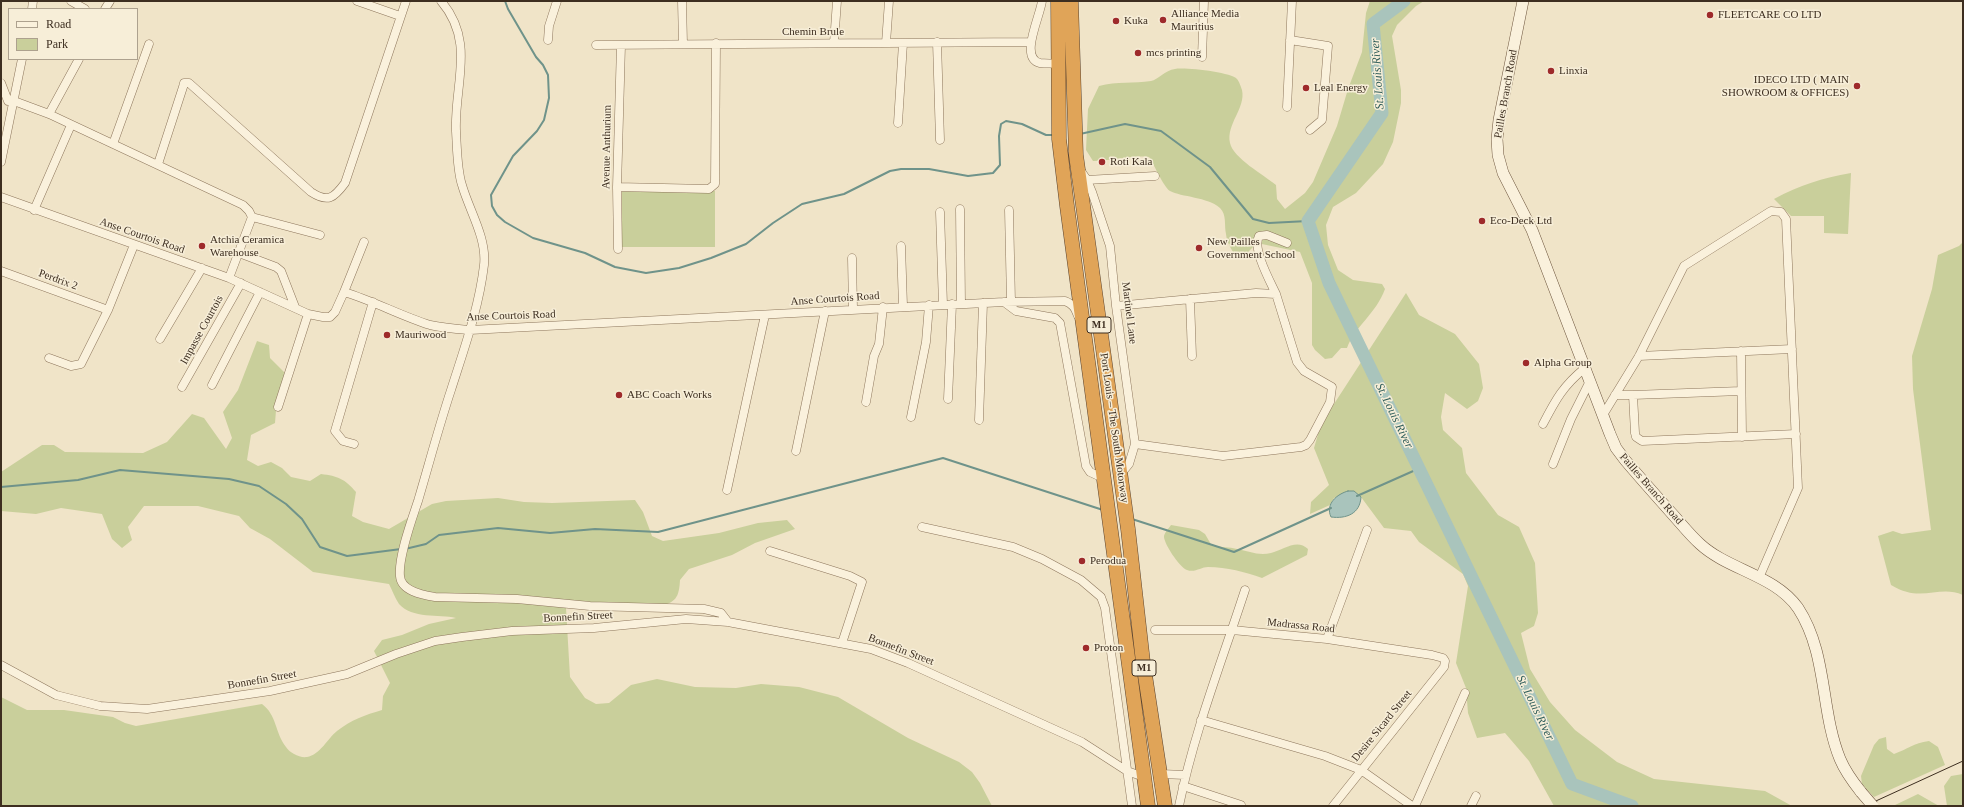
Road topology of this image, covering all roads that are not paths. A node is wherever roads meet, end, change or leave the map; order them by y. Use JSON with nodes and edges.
{"nodes":[{"id":1,"x":71,"y":1,"type":"edge"},
{"id":2,"x":357,"y":1,"type":"edge"},
{"id":3,"x":406,"y":1,"type":"edge"},
{"id":4,"x":441,"y":1,"type":"edge"},
{"id":5,"x":557,"y":1,"type":"edge"},
{"id":6,"x":682,"y":1,"type":"edge"},
{"id":7,"x":837,"y":1,"type":"edge"},
{"id":8,"x":889,"y":1,"type":"edge"},
{"id":9,"x":1042,"y":1,"type":"edge"},
{"id":10,"x":1058,"y":1,"type":"edge"},
{"id":11,"x":1071,"y":1,"type":"edge"},
{"id":12,"x":1204,"y":1,"type":"edge"},
{"id":13,"x":1292,"y":1,"type":"edge"},
{"id":14,"x":1523,"y":1,"type":"edge"},
{"id":15,"x":83,"y":8,"type":"edge"},
{"id":16,"x":400,"y":16,"type":"junction"},
{"id":17,"x":548,"y":40,"type":"dead end"},
{"id":18,"x":1290,"y":40,"type":"junction"},
{"id":19,"x":937,"y":42,"type":"junction"},
{"id":20,"x":1030,"y":42,"type":"junction"},
{"id":21,"x":716,"y":43,"type":"junction"},
{"id":22,"x":834,"y":43,"type":"junction"},
{"id":23,"x":886,"y":43,"type":"junction"},
{"id":24,"x":903,"y":43,"type":"junction"},
{"id":25,"x":149,"y":44,"type":"dead end"},
{"id":26,"x":683,"y":44,"type":"junction"},
{"id":27,"x":596,"y":45,"type":"dead end"},
{"id":28,"x":620,"y":45,"type":"junction"},
{"id":29,"x":1202,"y":57,"type":"dead end"},
{"id":30,"x":22,"y":60,"type":"edge"},
{"id":31,"x":78,"y":60,"type":"edge"},
{"id":32,"x":1059,"y":64,"type":"junction"},
{"id":33,"x":1,"y":83,"type":"edge"},
{"id":34,"x":14,"y":101,"type":"junction"},
{"id":35,"x":1287,"y":107,"type":"dead end"},
{"id":36,"x":50,"y":114,"type":"junction"},
{"id":37,"x":898,"y":123,"type":"dead end"},
{"id":38,"x":71,"y":125,"type":"junction"},
{"id":39,"x":1310,"y":130,"type":"dead end"},
{"id":40,"x":940,"y":140,"type":"dead end"},
{"id":41,"x":113,"y":144,"type":"junction"},
{"id":42,"x":1077,"y":161,"type":"junction"},
{"id":43,"x":1,"y":162,"type":"edge"},
{"id":44,"x":158,"y":164,"type":"junction"},
{"id":45,"x":1155,"y":176,"type":"dead end"},
{"id":46,"x":1087,"y":180,"type":"junction"},
{"id":47,"x":618,"y":187,"type":"junction"},
{"id":48,"x":1,"y":197,"type":"edge"},
{"id":49,"x":960,"y":209,"type":"dead end"},
{"id":50,"x":34,"y":210,"type":"junction"},
{"id":51,"x":1009,"y":210,"type":"dead end"},
{"id":52,"x":940,"y":212,"type":"dead end"},
{"id":53,"x":252,"y":217,"type":"junction"},
{"id":54,"x":320,"y":235,"type":"dead end"},
{"id":55,"x":364,"y":242,"type":"dead end"},
{"id":56,"x":1287,"y":243,"type":"dead end"},
{"id":57,"x":134,"y":245,"type":"junction"},
{"id":58,"x":901,"y":246,"type":"dead end"},
{"id":59,"x":618,"y":250,"type":"dead end"},
{"id":60,"x":239,"y":253,"type":"junction"},
{"id":61,"x":852,"y":258,"type":"dead end"},
{"id":62,"x":202,"y":268,"type":"junction"},
{"id":63,"x":1,"y":271,"type":"edge"},
{"id":64,"x":230,"y":278,"type":"junction"},
{"id":65,"x":1077,"y":279,"type":"junction"},
{"id":66,"x":241,"y":283,"type":"junction"},
{"id":67,"x":260,"y":292,"type":"junction"},
{"id":68,"x":344,"y":292,"type":"junction"},
{"id":69,"x":1276,"y":294,"type":"junction"},
{"id":70,"x":1190,"y":299,"type":"junction"},
{"id":71,"x":1065,"y":301,"type":"junction"},
{"id":72,"x":373,"y":302,"type":"junction"},
{"id":73,"x":1008,"y":302,"type":"junction"},
{"id":74,"x":983,"y":303,"type":"junction"},
{"id":75,"x":952,"y":304,"type":"junction"},
{"id":76,"x":961,"y":304,"type":"junction"},
{"id":77,"x":929,"y":305,"type":"junction"},
{"id":78,"x":943,"y":305,"type":"junction"},
{"id":79,"x":903,"y":306,"type":"junction"},
{"id":80,"x":1116,"y":306,"type":"junction"},
{"id":81,"x":295,"y":307,"type":"junction"},
{"id":82,"x":883,"y":307,"type":"junction"},
{"id":83,"x":853,"y":309,"type":"junction"},
{"id":84,"x":108,"y":310,"type":"junction"},
{"id":85,"x":825,"y":311,"type":"junction"},
{"id":86,"x":308,"y":314,"type":"junction"},
{"id":87,"x":765,"y":315,"type":"junction"},
{"id":88,"x":470,"y":330,"type":"junction"},
{"id":89,"x":160,"y":339,"type":"dead end"},
{"id":90,"x":1085,"y":341,"type":"junction"},
{"id":91,"x":1792,"y":348,"type":"junction"},
{"id":92,"x":1741,"y":351,"type":"junction"},
{"id":93,"x":1192,"y":356,"type":"dead end"},
{"id":94,"x":1639,"y":356,"type":"junction"},
{"id":95,"x":49,"y":358,"type":"dead end"},
{"id":96,"x":1585,"y":368,"type":"junction"},
{"id":97,"x":1590,"y":381,"type":"junction"},
{"id":98,"x":212,"y":385,"type":"dead end"},
{"id":99,"x":182,"y":387,"type":"dead end"},
{"id":100,"x":1741,"y":390,"type":"junction"},
{"id":101,"x":1615,"y":395,"type":"junction"},
{"id":102,"x":1633,"y":395,"type":"junction"},
{"id":103,"x":948,"y":400,"type":"dead end"},
{"id":104,"x":866,"y":402,"type":"dead end"},
{"id":105,"x":278,"y":407,"type":"dead end"},
{"id":106,"x":1602,"y":415,"type":"junction"},
{"id":107,"x":911,"y":417,"type":"dead end"},
{"id":108,"x":979,"y":420,"type":"dead end"},
{"id":109,"x":1543,"y":424,"type":"dead end"},
{"id":110,"x":1796,"y":434,"type":"junction"},
{"id":111,"x":1742,"y":436,"type":"junction"},
{"id":112,"x":354,"y":444,"type":"dead end"},
{"id":113,"x":1135,"y":444,"type":"junction"},
{"id":114,"x":796,"y":451,"type":"dead end"},
{"id":115,"x":1553,"y":464,"type":"dead end"},
{"id":116,"x":1120,"y":475,"type":"junction"},
{"id":117,"x":1104,"y":484,"type":"junction"},
{"id":118,"x":727,"y":490,"type":"dead end"},
{"id":119,"x":922,"y":527,"type":"dead end"},
{"id":120,"x":1367,"y":530,"type":"dead end"},
{"id":121,"x":770,"y":551,"type":"dead end"},
{"id":122,"x":1759,"y":578,"type":"junction"},
{"id":123,"x":1245,"y":590,"type":"dead end"},
{"id":124,"x":728,"y":622,"type":"junction"},
{"id":125,"x":1155,"y":630,"type":"dead end"},
{"id":126,"x":1232,"y":630,"type":"junction"},
{"id":127,"x":1327,"y":639,"type":"junction"},
{"id":128,"x":842,"y":643,"type":"junction"},
{"id":129,"x":1443,"y":658,"type":"joint"},
{"id":130,"x":1,"y":665,"type":"edge"},
{"id":131,"x":1465,"y":693,"type":"dead end"},
{"id":132,"x":1201,"y":720,"type":"junction"},
{"id":133,"x":1361,"y":770,"type":"junction"},
{"id":134,"x":1127,"y":771,"type":"junction"},
{"id":135,"x":1161,"y":774,"type":"junction"},
{"id":136,"x":1185,"y":774,"type":"junction"},
{"id":137,"x":1144,"y":777,"type":"junction"},
{"id":138,"x":1183,"y":786,"type":"junction"},
{"id":139,"x":1476,"y":796,"type":"dead end"},
{"id":140,"x":1240,"y":805,"type":"dead end"},
{"id":141,"x":1132,"y":806,"type":"edge"},
{"id":142,"x":1148,"y":806,"type":"edge"},
{"id":143,"x":1165,"y":806,"type":"edge"},
{"id":144,"x":1179,"y":806,"type":"edge"},
{"id":145,"x":1333,"y":806,"type":"edge"},
{"id":146,"x":1412,"y":806,"type":"edge"},
{"id":147,"x":1415,"y":806,"type":"edge"},
{"id":148,"x":1471,"y":806,"type":"edge"},
{"id":149,"x":1873,"y":806,"type":"edge"}],
"edges":[{"from":1,"to":15,"type":"street"},
{"from":2,"to":16,"type":"street"},
{"from":3,"to":16,"type":"street"},
{"from":4,"to":88,"type":"street"},
{"from":5,"to":17,"type":"street"},
{"from":6,"to":26,"type":"street"},
{"from":7,"to":22,"type":"street"},
{"from":8,"to":23,"type":"street"},
{"from":9,"to":20,"type":"street"},
{"from":10,"to":32,"type":"highway","name":"Port Louis – The South Motorway","number":"M1"},
{"from":11,"to":42,"type":"highway","name":"Port Louis – The South Motorway","number":"M1"},
{"from":12,"to":29,"type":"street"},
{"from":13,"to":18,"type":"street"},
{"from":14,"to":96,"type":"main road","name":"Pailles Branch Road"},
{"from":16,"to":44,"type":"street"},
{"from":18,"to":35,"type":"street"},
{"from":18,"to":39,"type":"street"},
{"from":19,"to":20,"type":"street","name":"Chemin Brule"},
{"from":19,"to":24,"type":"street","name":"Chemin Brule"},
{"from":19,"to":40,"type":"street"},
{"from":20,"to":32,"type":"street"},
{"from":21,"to":22,"type":"street","name":"Chemin Brule"},
{"from":21,"to":26,"type":"street","name":"Chemin Brule"},
{"from":21,"to":47,"type":"street"},
{"from":22,"to":23,"type":"street","name":"Chemin Brule"},
{"from":23,"to":24,"type":"street","name":"Chemin Brule"},
{"from":24,"to":37,"type":"street"},
{"from":25,"to":41,"type":"street"},
{"from":26,"to":28,"type":"street","name":"Chemin Brule"},
{"from":27,"to":28,"type":"street","name":"Chemin Brule"},
{"from":28,"to":47,"type":"street","name":"Avenue Anthurium"},
{"from":30,"to":34,"type":"street"},
{"from":31,"to":36,"type":"street"},
{"from":32,"to":65,"type":"highway","name":"Port Louis – The South Motorway","number":"M1"},
{"from":33,"to":34,"type":"street"},
{"from":34,"to":36,"type":"street"},
{"from":34,"to":43,"type":"street"},
{"from":36,"to":38,"type":"street"},
{"from":38,"to":41,"type":"street"},
{"from":38,"to":50,"type":"street"},
{"from":41,"to":44,"type":"street"},
{"from":42,"to":46,"type":"street","name":"Martinel Lane"},
{"from":42,"to":116,"type":"highway","name":"Port Louis – The South Motorway","number":"M1"},
{"from":44,"to":53,"type":"street"},
{"from":45,"to":46,"type":"street"},
{"from":46,"to":80,"type":"street","name":"Martinel Lane"},
{"from":47,"to":59,"type":"street","name":"Avenue Anthurium"},
{"from":48,"to":50,"type":"street","name":"Anse Courtois Road"},
{"from":49,"to":76,"type":"street"},
{"from":50,"to":57,"type":"street","name":"Anse Courtois Road"},
{"from":51,"to":73,"type":"street"},
{"from":52,"to":78,"type":"street"},
{"from":53,"to":54,"type":"street"},
{"from":53,"to":60,"type":"street"},
{"from":55,"to":68,"type":"street"},
{"from":56,"to":69,"type":"street"},
{"from":57,"to":62,"type":"street","name":"Anse Courtois Road"},
{"from":57,"to":84,"type":"street"},
{"from":58,"to":79,"type":"street"},
{"from":60,"to":64,"type":"street"},
{"from":60,"to":81,"type":"street"},
{"from":61,"to":83,"type":"street"},
{"from":62,"to":64,"type":"street","name":"Anse Courtois Road"},
{"from":62,"to":89,"type":"street"},
{"from":63,"to":84,"type":"street","name":"Perdrix 2"},
{"from":64,"to":66,"type":"street","name":"Anse Courtois Road"},
{"from":65,"to":71,"type":"street"},
{"from":65,"to":90,"type":"highway","name":"Port Louis – The South Motorway","number":"M1"},
{"from":66,"to":67,"type":"street","name":"Anse Courtois Road"},
{"from":66,"to":99,"type":"street","name":"Impasse Courtois"},
{"from":67,"to":81,"type":"street","name":"Anse Courtois Road"},
{"from":67,"to":98,"type":"street"},
{"from":68,"to":72,"type":"street","name":"Anse Courtois Road"},
{"from":68,"to":86,"type":"street","name":"Anse Courtois Road"},
{"from":69,"to":70,"type":"street"},
{"from":69,"to":113,"type":"street"},
{"from":70,"to":80,"type":"street"},
{"from":70,"to":93,"type":"street"},
{"from":71,"to":73,"type":"street","name":"Anse Courtois Road"},
{"from":71,"to":90,"type":"street"},
{"from":72,"to":88,"type":"street","name":"Anse Courtois Road"},
{"from":72,"to":112,"type":"street"},
{"from":73,"to":74,"type":"street","name":"Anse Courtois Road"},
{"from":73,"to":117,"type":"street"},
{"from":74,"to":76,"type":"street","name":"Anse Courtois Road"},
{"from":74,"to":108,"type":"street"},
{"from":75,"to":76,"type":"street","name":"Anse Courtois Road"},
{"from":75,"to":78,"type":"street","name":"Anse Courtois Road"},
{"from":75,"to":103,"type":"street"},
{"from":77,"to":78,"type":"street","name":"Anse Courtois Road"},
{"from":77,"to":79,"type":"street","name":"Anse Courtois Road"},
{"from":77,"to":107,"type":"street"},
{"from":79,"to":82,"type":"street","name":"Anse Courtois Road"},
{"from":80,"to":113,"type":"street","name":"Martinel Lane"},
{"from":81,"to":86,"type":"street","name":"Anse Courtois Road"},
{"from":82,"to":83,"type":"street","name":"Anse Courtois Road"},
{"from":82,"to":104,"type":"street"},
{"from":83,"to":85,"type":"street","name":"Anse Courtois Road"},
{"from":84,"to":95,"type":"street"},
{"from":85,"to":87,"type":"street","name":"Anse Courtois Road"},
{"from":85,"to":114,"type":"street"},
{"from":86,"to":105,"type":"street"},
{"from":87,"to":88,"type":"street","name":"Anse Courtois Road"},
{"from":87,"to":118,"type":"street"},
{"from":88,"to":124,"type":"street"},
{"from":90,"to":117,"type":"highway","name":"Port Louis – The South Motorway","number":"M1"},
{"from":91,"to":92,"type":"street"},
{"from":91,"to":94,"type":"street"},
{"from":91,"to":110,"type":"street"},
{"from":92,"to":94,"type":"street"},
{"from":92,"to":100,"type":"street"},
{"from":94,"to":101,"type":"street"},
{"from":96,"to":97,"type":"main road","name":"Pailles Branch Road"},
{"from":96,"to":109,"type":"street"},
{"from":97,"to":106,"type":"main road","name":"Pailles Branch Road"},
{"from":97,"to":115,"type":"street"},
{"from":100,"to":102,"type":"street"},
{"from":100,"to":111,"type":"street"},
{"from":101,"to":102,"type":"street"},
{"from":101,"to":106,"type":"street"},
{"from":102,"to":111,"type":"street"},
{"from":106,"to":122,"type":"main road","name":"Pailles Branch Road"},
{"from":110,"to":111,"type":"street"},
{"from":110,"to":122,"type":"street"},
{"from":113,"to":116,"type":"street"},
{"from":116,"to":135,"type":"highway","name":"Port Louis – The South Motorway","number":"M1"},
{"from":117,"to":137,"type":"highway","name":"Port Louis – The South Motorway","number":"M1"},
{"from":119,"to":134,"type":"street"},
{"from":120,"to":127,"type":"street"},
{"from":121,"to":128,"type":"street"},
{"from":122,"to":149,"type":"main road","name":"Pailles Branch Road","bridge":true},
{"from":123,"to":126,"type":"street"},
{"from":124,"to":128,"type":"street","name":"Bonnefin Street"},
{"from":124,"to":130,"type":"street","name":"Bonnefin Street"},
{"from":125,"to":126,"type":"street","name":"Madrassa Road"},
{"from":126,"to":127,"type":"street","name":"Madrassa Road"},
{"from":126,"to":132,"type":"street"},
{"from":127,"to":129,"type":"street","name":"Madrassa Road"},
{"from":128,"to":134,"type":"street","name":"Bonnefin Street"},
{"from":129,"to":133,"type":"street","name":"Desire Sicard Street"},
{"from":131,"to":147,"type":"street"},
{"from":132,"to":133,"type":"street"},
{"from":132,"to":136,"type":"street"},
{"from":133,"to":145,"type":"street","name":"Desire Sicard Street"},
{"from":133,"to":146,"type":"street"},
{"from":134,"to":137,"type":"street","name":"Bonnefin Street"},
{"from":134,"to":141,"type":"street"},
{"from":135,"to":136,"type":"street"},
{"from":135,"to":143,"type":"highway","name":"Port Louis – The South Motorway","number":"M1"},
{"from":136,"to":138,"type":"street"},
{"from":137,"to":142,"type":"highway","name":"Port Louis – The South Motorway","number":"M1"},
{"from":138,"to":140,"type":"street"},
{"from":138,"to":144,"type":"street"},
{"from":139,"to":148,"type":"street"}]}
